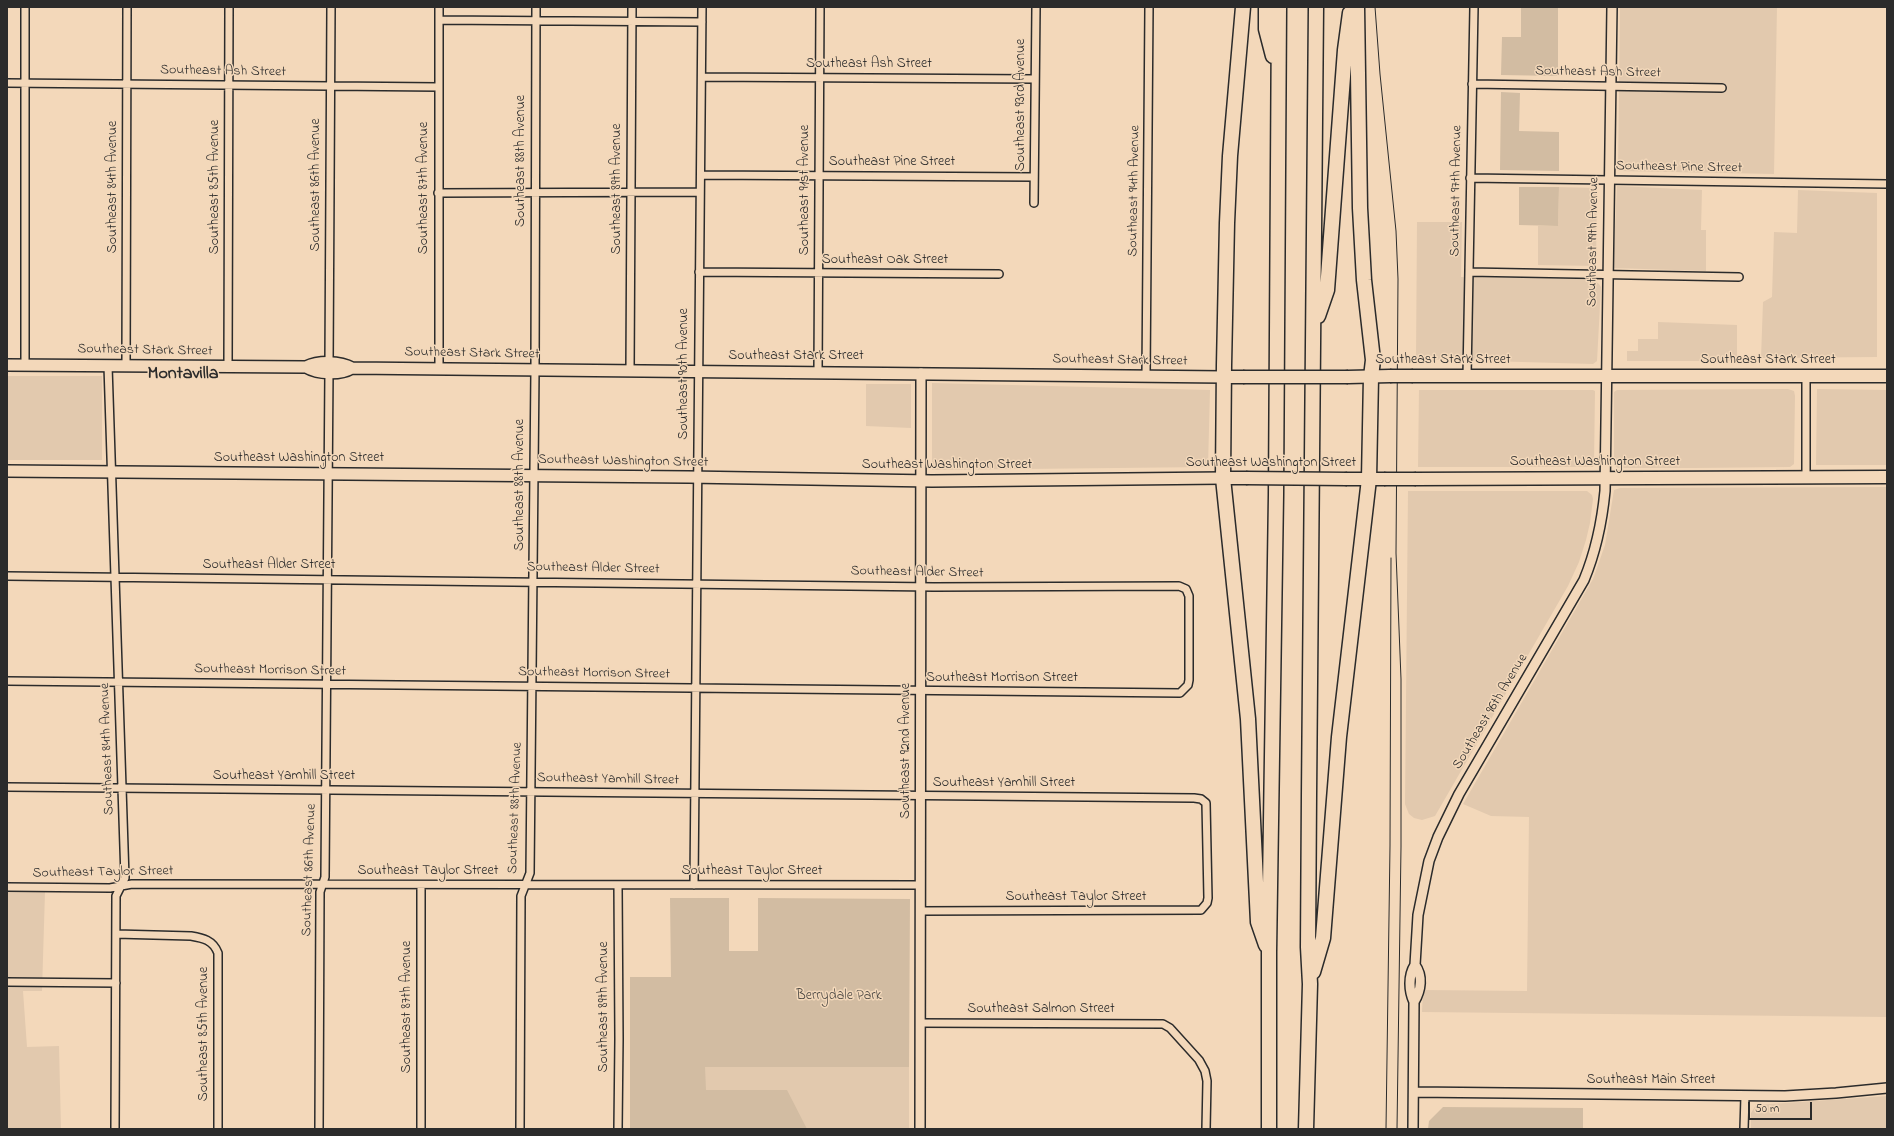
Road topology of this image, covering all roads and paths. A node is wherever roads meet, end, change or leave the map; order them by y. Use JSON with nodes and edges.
{"nodes":[{"id":1,"x":25,"y":7,"type":"edge"},
{"id":2,"x":127,"y":7,"type":"edge"},
{"id":3,"x":229,"y":7,"type":"edge"},
{"id":4,"x":331,"y":7,"type":"edge"},
{"id":5,"x":439,"y":7,"type":"edge"},
{"id":6,"x":536,"y":7,"type":"edge"},
{"id":7,"x":632,"y":7,"type":"edge"},
{"id":8,"x":702,"y":7,"type":"edge"},
{"id":9,"x":820,"y":7,"type":"edge"},
{"id":10,"x":1036,"y":7,"type":"edge"},
{"id":11,"x":1150,"y":7,"type":"edge"},
{"id":12,"x":1243,"y":7,"type":"edge"},
{"id":13,"x":1266,"y":7,"type":"edge"},
{"id":14,"x":1279,"y":7,"type":"edge"},
{"id":15,"x":1316,"y":7,"type":"edge"},
{"id":16,"x":1351,"y":7,"type":"edge"},
{"id":17,"x":1356,"y":7,"type":"edge"},
{"id":18,"x":1474,"y":7,"type":"edge"},
{"id":19,"x":1612,"y":7,"type":"edge"},
{"id":20,"x":439,"y":20,"type":"junction"},
{"id":21,"x":536,"y":20,"type":"junction"},
{"id":22,"x":631,"y":22,"type":"junction"},
{"id":23,"x":702,"y":22,"type":"junction"},
{"id":24,"x":1278,"y":74,"type":"junction"},
{"id":25,"x":702,"y":77,"type":"junction"},
{"id":26,"x":819,"y":77,"type":"junction"},
{"id":27,"x":1035,"y":79,"type":"junction"},
{"id":28,"x":7,"y":83,"type":"edge"},
{"id":29,"x":25,"y":83,"type":"junction"},
{"id":30,"x":127,"y":84,"type":"junction"},
{"id":31,"x":1472,"y":84,"type":"junction"},
{"id":32,"x":229,"y":85,"type":"junction"},
{"id":33,"x":330,"y":86,"type":"junction"},
{"id":34,"x":1611,"y":86,"type":"junction"},
{"id":35,"x":438,"y":87,"type":"junction"},
{"id":36,"x":1722,"y":88,"type":"dead end"},
{"id":37,"x":701,"y":175,"type":"junction"},
{"id":38,"x":819,"y":176,"type":"junction"},
{"id":39,"x":1034,"y":177,"type":"junction"},
{"id":40,"x":1470,"y":178,"type":"junction"},
{"id":41,"x":1609,"y":181,"type":"junction"},
{"id":42,"x":1887,"y":184,"type":"edge"},
{"id":43,"x":700,"y":192,"type":"junction"},
{"id":44,"x":438,"y":193,"type":"junction"},
{"id":45,"x":535,"y":193,"type":"junction"},
{"id":46,"x":632,"y":193,"type":"junction"},
{"id":47,"x":1034,"y":203,"type":"dead end"},
{"id":48,"x":699,"y":272,"type":"junction"},
{"id":49,"x":1469,"y":272,"type":"junction"},
{"id":50,"x":818,"y":273,"type":"junction"},
{"id":51,"x":999,"y":274,"type":"dead end"},
{"id":52,"x":1607,"y":274,"type":"junction"},
{"id":53,"x":1740,"y":277,"type":"dead end"},
{"id":54,"x":1314,"y":330,"type":"junction"},
{"id":55,"x":7,"y":365,"type":"edge"},
{"id":56,"x":25,"y":365,"type":"junction"},
{"id":57,"x":108,"y":366,"type":"junction"},
{"id":58,"x":126,"y":366,"type":"junction"},
{"id":59,"x":228,"y":367,"type":"junction"},
{"id":60,"x":329,"y":368,"type":"junction"},
{"id":61,"x":439,"y":369,"type":"junction"},
{"id":62,"x":535,"y":370,"type":"junction"},
{"id":63,"x":630,"y":371,"type":"junction"},
{"id":64,"x":699,"y":372,"type":"junction"},
{"id":65,"x":818,"y":373,"type":"junction"},
{"id":66,"x":921,"y":373,"type":"junction"},
{"id":67,"x":1146,"y":376,"type":"junction"},
{"id":68,"x":1467,"y":376,"type":"junction"},
{"id":69,"x":1606,"y":376,"type":"junction"},
{"id":70,"x":1806,"y":376,"type":"junction"},
{"id":71,"x":1887,"y":376,"type":"edge"},
{"id":72,"x":1224,"y":377,"type":"junction"},
{"id":73,"x":1371,"y":377,"type":"junction"},
{"id":74,"x":7,"y":471,"type":"edge"},
{"id":75,"x":112,"y":472,"type":"junction"},
{"id":76,"x":329,"y":474,"type":"junction"},
{"id":77,"x":534,"y":476,"type":"junction"},
{"id":78,"x":698,"y":477,"type":"junction"},
{"id":79,"x":1806,"y":477,"type":"junction"},
{"id":80,"x":1887,"y":477,"type":"edge"},
{"id":81,"x":1223,"y":478,"type":"junction"},
{"id":82,"x":1605,"y":478,"type":"junction"},
{"id":83,"x":1369,"y":479,"type":"junction"},
{"id":84,"x":921,"y":481,"type":"junction"},
{"id":85,"x":7,"y":576,"type":"edge"},
{"id":86,"x":115,"y":577,"type":"junction"},
{"id":87,"x":327,"y":579,"type":"junction"},
{"id":88,"x":533,"y":581,"type":"junction"},
{"id":89,"x":697,"y":583,"type":"junction"},
{"id":90,"x":921,"y":585,"type":"junction"},
{"id":91,"x":7,"y":681,"type":"edge"},
{"id":92,"x":119,"y":682,"type":"junction"},
{"id":93,"x":327,"y":684,"type":"junction"},
{"id":94,"x":532,"y":686,"type":"junction"},
{"id":95,"x":695,"y":688,"type":"junction"},
{"id":96,"x":921,"y":691,"type":"junction"},
{"id":97,"x":1180,"y":693,"type":"joint"},
{"id":98,"x":7,"y":787,"type":"edge"},
{"id":99,"x":123,"y":788,"type":"junction"},
{"id":100,"x":326,"y":790,"type":"junction"},
{"id":101,"x":530,"y":792,"type":"junction"},
{"id":102,"x":695,"y":794,"type":"junction"},
{"id":103,"x":921,"y":797,"type":"junction"},
{"id":104,"x":323,"y":885,"type":"junction"},
{"id":105,"x":421,"y":885,"type":"junction"},
{"id":106,"x":525,"y":885,"type":"junction"},
{"id":107,"x":618,"y":885,"type":"junction"},
{"id":108,"x":694,"y":885,"type":"junction"},
{"id":109,"x":920,"y":885,"type":"junction"},
{"id":110,"x":121,"y":886,"type":"junction"},
{"id":111,"x":7,"y":887,"type":"edge"},
{"id":112,"x":1205,"y":906,"type":"joint"},
{"id":113,"x":920,"y":911,"type":"junction"},
{"id":114,"x":116,"y":934,"type":"junction"},
{"id":115,"x":1268,"y":952,"type":"junction"},
{"id":116,"x":7,"y":982,"type":"edge"},
{"id":117,"x":116,"y":983,"type":"junction"},
{"id":118,"x":1310,"y":984,"type":"junction"},
{"id":119,"x":920,"y":1023,"type":"junction"},
{"id":120,"x":1887,"y":1088,"type":"edge"},
{"id":121,"x":1414,"y":1092,"type":"junction"},
{"id":122,"x":1745,"y":1096,"type":"junction"},
{"id":123,"x":115,"y":1129,"type":"edge"},
{"id":124,"x":218,"y":1129,"type":"edge"},
{"id":125,"x":320,"y":1129,"type":"edge"},
{"id":126,"x":421,"y":1129,"type":"edge"},
{"id":127,"x":520,"y":1129,"type":"edge"},
{"id":128,"x":618,"y":1129,"type":"edge"},
{"id":129,"x":920,"y":1129,"type":"edge"},
{"id":130,"x":1206,"y":1129,"type":"edge"},
{"id":131,"x":1269,"y":1129,"type":"edge"},
{"id":132,"x":1306,"y":1129,"type":"edge"},
{"id":133,"x":1413,"y":1129,"type":"edge"},
{"id":134,"x":1744,"y":1129,"type":"edge"}],
"edges":[{"from":1,"to":29,"type":"street"},
{"from":2,"to":30,"type":"street","name":"Southeast 84th Avenue"},
{"from":3,"to":32,"type":"street","name":"Southeast 85th Avenue"},
{"from":4,"to":33,"type":"street","name":"Southeast 86th Avenue"},
{"from":5,"to":20,"type":"street","name":"Southeast 87th Avenue"},
{"from":6,"to":21,"type":"street","name":"Southeast 88th Avenue"},
{"from":7,"to":22,"type":"street","name":"Southeast 89th Avenue"},
{"from":8,"to":23,"type":"street","name":"Southeast 90th Avenue"},
{"from":9,"to":26,"type":"street","name":"Southeast 91st Avenue"},
{"from":10,"to":27,"type":"street","name":"Southeast 93rd Avenue"},
{"from":11,"to":67,"type":"street","name":"Southeast 94th Avenue"},
{"from":12,"to":72,"type":"highway"},
{"from":13,"to":24,"type":"highway"},
{"from":14,"to":24,"type":"highway"},
{"from":15,"to":54,"type":"highway"},
{"from":16,"to":54,"type":"highway"},
{"from":17,"to":73,"type":"highway"},
{"from":18,"to":31,"type":"street","name":"Southeast 97th Avenue"},
{"from":19,"to":34,"type":"street","name":"Southeast 99th Avenue"},
{"from":20,"to":21,"type":"street"},
{"from":20,"to":35,"type":"street","name":"Southeast 87th Avenue"},
{"from":21,"to":22,"type":"street"},
{"from":21,"to":45,"type":"street","name":"Southeast 88th Avenue"},
{"from":22,"to":23,"type":"street"},
{"from":22,"to":46,"type":"street","name":"Southeast 89th Avenue"},
{"from":23,"to":25,"type":"street","name":"Southeast 90th Avenue"},
{"from":24,"to":115,"type":"highway"},
{"from":25,"to":26,"type":"street","name":"Southeast Ash Street"},
{"from":25,"to":37,"type":"street","name":"Southeast 90th Avenue"},
{"from":26,"to":27,"type":"street","name":"Southeast Ash Street"},
{"from":26,"to":38,"type":"street","name":"Southeast 91st Avenue"},
{"from":27,"to":39,"type":"street","name":"Southeast 93rd Avenue"},
{"from":28,"to":29,"type":"street","name":"Southeast Ash Street"},
{"from":29,"to":30,"type":"street","name":"Southeast Ash Street"},
{"from":29,"to":56,"type":"street"},
{"from":30,"to":32,"type":"street","name":"Southeast Ash Street"},
{"from":30,"to":58,"type":"street","name":"Southeast 84th Avenue"},
{"from":31,"to":34,"type":"street","name":"Southeast Ash Street"},
{"from":31,"to":40,"type":"street","name":"Southeast 97th Avenue"},
{"from":32,"to":33,"type":"street","name":"Southeast Ash Street"},
{"from":32,"to":59,"type":"street","name":"Southeast 85th Avenue"},
{"from":33,"to":35,"type":"street","name":"Southeast Ash Street"},
{"from":33,"to":60,"type":"street","name":"Southeast 86th Avenue"},
{"from":34,"to":36,"type":"street","name":"Southeast Ash Street"},
{"from":34,"to":41,"type":"street","name":"Southeast 99th Avenue"},
{"from":35,"to":44,"type":"street","name":"Southeast 87th Avenue"},
{"from":37,"to":38,"type":"street","name":"Southeast Pine Street"},
{"from":37,"to":43,"type":"street","name":"Southeast 90th Avenue"},
{"from":38,"to":39,"type":"street","name":"Southeast Pine Street"},
{"from":38,"to":50,"type":"street","name":"Southeast 91st Avenue"},
{"from":39,"to":47,"type":"street","name":"Southeast 93rd Avenue"},
{"from":40,"to":41,"type":"street","name":"Southeast Pine Street"},
{"from":40,"to":49,"type":"street","name":"Southeast 97th Avenue"},
{"from":41,"to":42,"type":"street","name":"Southeast Pine Street"},
{"from":41,"to":52,"type":"street","name":"Southeast 99th Avenue"},
{"from":43,"to":46,"type":"street"},
{"from":43,"to":48,"type":"street","name":"Southeast 90th Avenue"},
{"from":44,"to":45,"type":"street"},
{"from":44,"to":61,"type":"street","name":"Southeast 87th Avenue"},
{"from":45,"to":46,"type":"street"},
{"from":45,"to":62,"type":"street","name":"Southeast 88th Avenue"},
{"from":46,"to":63,"type":"street","name":"Southeast 89th Avenue"},
{"from":48,"to":50,"type":"street","name":"Southeast Oak Street"},
{"from":48,"to":64,"type":"street","name":"Southeast 90th Avenue"},
{"from":49,"to":52,"type":"street"},
{"from":49,"to":68,"type":"street","name":"Southeast 97th Avenue"},
{"from":50,"to":51,"type":"street","name":"Southeast Oak Street"},
{"from":50,"to":65,"type":"street","name":"Southeast 91st Avenue"},
{"from":52,"to":53,"type":"street"},
{"from":52,"to":69,"type":"street","name":"Southeast 99th Avenue"},
{"from":54,"to":118,"type":"highway"},
{"from":55,"to":56,"type":"main road","name":"Southeast Stark Street"},
{"from":56,"to":57,"type":"main road","name":"Southeast Stark Street"},
{"from":57,"to":58,"type":"main road","name":"Southeast Stark Street"},
{"from":57,"to":75,"type":"street","name":"Southeast 84th Avenue"},
{"from":58,"to":59,"type":"main road","name":"Southeast Stark Street"},
{"from":59,"to":60,"type":"main road","name":"Southeast Stark Street"},
{"from":60,"to":61,"type":"main road","name":"Southeast Stark Street"},
{"from":60,"to":76,"type":"street","name":"Southeast 86th Avenue"},
{"from":61,"to":62,"type":"main road","name":"Southeast Stark Street"},
{"from":62,"to":63,"type":"main road","name":"Southeast Stark Street"},
{"from":62,"to":77,"type":"street","name":"Southeast 88th Avenue"},
{"from":63,"to":64,"type":"main road","name":"Southeast Stark Street"},
{"from":64,"to":65,"type":"main road","name":"Southeast Stark Street"},
{"from":64,"to":78,"type":"street","name":"Southeast 90th Avenue"},
{"from":65,"to":66,"type":"main road","name":"Southeast Stark Street"},
{"from":66,"to":67,"type":"main road","name":"Southeast Stark Street"},
{"from":66,"to":84,"type":"street","name":"Southeast 92nd Avenue"},
{"from":67,"to":72,"type":"main road","name":"Southeast Stark Street"},
{"from":68,"to":69,"type":"main road","name":"Southeast Stark Street"},
{"from":68,"to":73,"type":"main road","name":"Southeast Stark Street","bridge":true},
{"from":69,"to":70,"type":"main road","name":"Southeast Stark Street"},
{"from":69,"to":82,"type":"street","name":"Southeast 99th Avenue"},
{"from":70,"to":71,"type":"main road","name":"Southeast Stark Street"},
{"from":70,"to":79,"type":"street"},
{"from":72,"to":73,"type":"main road","name":"Southeast Stark Street","bridge":true},
{"from":72,"to":81,"type":"highway"},
{"from":73,"to":83,"type":"highway"},
{"from":74,"to":75,"type":"main road","name":"Southeast Washington Street"},
{"from":75,"to":76,"type":"main road","name":"Southeast Washington Street"},
{"from":75,"to":86,"type":"street","name":"Southeast 84th Avenue"},
{"from":76,"to":77,"type":"main road","name":"Southeast Washington Street"},
{"from":76,"to":87,"type":"street","name":"Southeast 86th Avenue"},
{"from":77,"to":78,"type":"main road","name":"Southeast Washington Street"},
{"from":77,"to":88,"type":"street","name":"Southeast 88th Avenue"},
{"from":78,"to":84,"type":"main road","name":"Southeast Washington Street"},
{"from":78,"to":89,"type":"street","name":"Southeast 90th Avenue"},
{"from":79,"to":80,"type":"main road","name":"Southeast Washington Street"},
{"from":79,"to":82,"type":"main road","name":"Southeast Washington Street"},
{"from":81,"to":83,"type":"main road","name":"Southeast Washington Street","bridge":true},
{"from":81,"to":84,"type":"main road","name":"Southeast Washington Street"},
{"from":81,"to":115,"type":"highway"},
{"from":82,"to":83,"type":"main road","name":"Southeast Washington Street","bridge":true},
{"from":82,"to":121,"type":"street","name":"Southeast 96th Avenue"},
{"from":83,"to":118,"type":"highway"},
{"from":84,"to":90,"type":"street","name":"Southeast 92nd Avenue"},
{"from":85,"to":86,"type":"street","name":"Southeast Alder Street"},
{"from":86,"to":87,"type":"street","name":"Southeast Alder Street"},
{"from":86,"to":92,"type":"street","name":"Southeast 84th Avenue"},
{"from":87,"to":88,"type":"street","name":"Southeast Alder Street"},
{"from":87,"to":93,"type":"street","name":"Southeast 86th Avenue"},
{"from":88,"to":89,"type":"street","name":"Southeast Alder Street"},
{"from":88,"to":94,"type":"street","name":"Southeast 88th Avenue"},
{"from":89,"to":90,"type":"street","name":"Southeast Alder Street"},
{"from":89,"to":95,"type":"street","name":"Southeast 90th Avenue"},
{"from":90,"to":96,"type":"street","name":"Southeast 92nd Avenue"},
{"from":90,"to":97,"type":"street","name":"Southeast Alder Street"},
{"from":91,"to":92,"type":"street","name":"Southeast Morrison Street"},
{"from":92,"to":93,"type":"street","name":"Southeast Morrison Street"},
{"from":92,"to":99,"type":"street","name":"Southeast 84th Avenue"},
{"from":93,"to":94,"type":"street","name":"Southeast Morrison Street"},
{"from":93,"to":100,"type":"street","name":"Southeast 86th Avenue"},
{"from":94,"to":95,"type":"street","name":"Southeast Morrison Street"},
{"from":94,"to":101,"type":"street","name":"Southeast 88th Avenue"},
{"from":95,"to":96,"type":"street","name":"Southeast Morrison Street"},
{"from":95,"to":102,"type":"street","name":"Southeast 90th Avenue"},
{"from":96,"to":97,"type":"street","name":"Southeast Morrison Street"},
{"from":96,"to":103,"type":"street","name":"Southeast 92nd Avenue"},
{"from":98,"to":99,"type":"street","name":"Southeast Yamhill Street"},
{"from":99,"to":100,"type":"street","name":"Southeast Yamhill Street"},
{"from":99,"to":110,"type":"street","name":"Southeast 84th Avenue"},
{"from":100,"to":101,"type":"street","name":"Southeast Yamhill Street"},
{"from":100,"to":104,"type":"street","name":"Southeast 86th Avenue"},
{"from":101,"to":102,"type":"street","name":"Southeast Yamhill Street"},
{"from":101,"to":106,"type":"street","name":"Southeast 88th Avenue"},
{"from":102,"to":103,"type":"street","name":"Southeast Yamhill Street"},
{"from":102,"to":108,"type":"street","name":"Southeast 90th Avenue"},
{"from":103,"to":109,"type":"street","name":"Southeast 92nd Avenue"},
{"from":103,"to":112,"type":"street","name":"Southeast Yamhill Street"},
{"from":104,"to":105,"type":"street","name":"Southeast Taylor Street"},
{"from":104,"to":110,"type":"street","name":"Southeast Taylor Street"},
{"from":104,"to":125,"type":"street","name":"Southeast 86th Avenue"},
{"from":105,"to":106,"type":"street","name":"Southeast Taylor Street"},
{"from":105,"to":126,"type":"street","name":"Southeast 87th Avenue"},
{"from":106,"to":107,"type":"street","name":"Southeast Taylor Street"},
{"from":106,"to":127,"type":"street","name":"Southeast 88th Avenue"},
{"from":107,"to":108,"type":"street","name":"Southeast Taylor Street"},
{"from":107,"to":128,"type":"street","name":"Southeast 89th Avenue"},
{"from":108,"to":109,"type":"street","name":"Southeast Taylor Street"},
{"from":109,"to":113,"type":"street","name":"Southeast 92nd Avenue"},
{"from":110,"to":111,"type":"street","name":"Southeast Taylor Street"},
{"from":110,"to":114,"type":"street","name":"Southeast 84th Avenue"},
{"from":112,"to":113,"type":"street","name":"Southeast Taylor Street"},
{"from":113,"to":119,"type":"street","name":"Southeast 92nd Avenue"},
{"from":114,"to":117,"type":"street","name":"Southeast 84th Avenue"},
{"from":114,"to":124,"type":"street","name":"Southeast 85th Avenue"},
{"from":115,"to":131,"type":"highway"},
{"from":116,"to":117,"type":"street"},
{"from":117,"to":123,"type":"street","name":"Southeast 84th Avenue"},
{"from":118,"to":132,"type":"highway"},
{"from":119,"to":129,"type":"street","name":"Southeast 92nd Avenue"},
{"from":119,"to":130,"type":"street","name":"Southeast Salmon Street"},
{"from":120,"to":122,"type":"street","name":"Southeast Main Street"},
{"from":121,"to":122,"type":"street","name":"Southeast Main Street"},
{"from":121,"to":133,"type":"street","name":"Southeast 96th Avenue"},
{"from":122,"to":134,"type":"street"}]}
